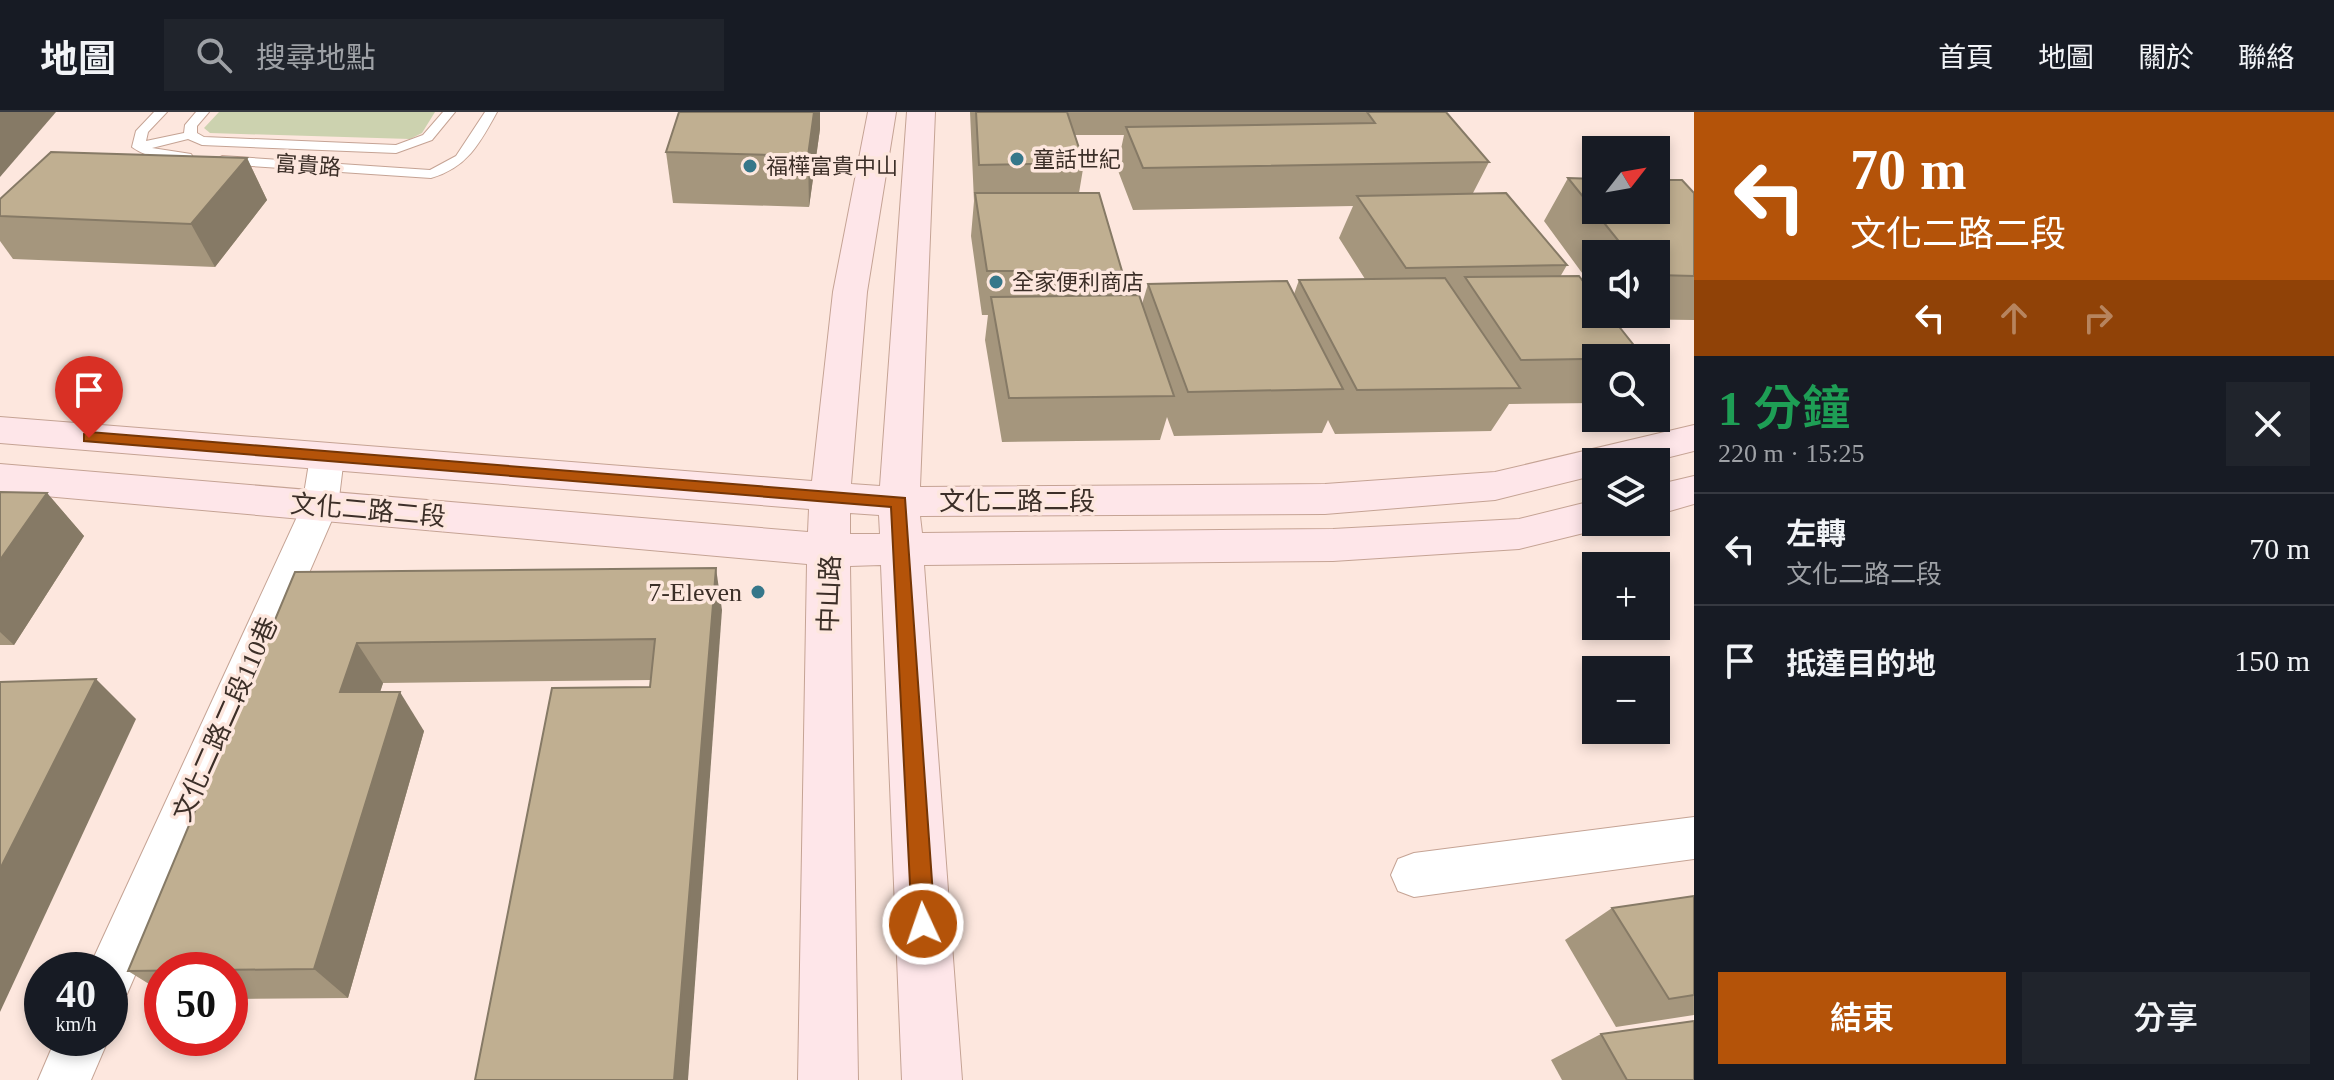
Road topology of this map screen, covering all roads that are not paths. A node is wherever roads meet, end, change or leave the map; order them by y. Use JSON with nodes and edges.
{"nodes":[{"id":1,"x":161,"y":112,"type":"edge"},
{"id":2,"x":203,"y":112,"type":"edge"},
{"id":3,"x":449,"y":112,"type":"edge"},
{"id":4,"x":491,"y":112,"type":"edge"},
{"id":5,"x":882,"y":112,"type":"edge"},
{"id":6,"x":921,"y":112,"type":"edge"},
{"id":7,"x":190,"y":135,"type":"junction"},
{"id":8,"x":133,"y":150,"type":"junction"},
{"id":9,"x":0,"y":430,"type":"edge"},
{"id":10,"x":1694,"y":438,"type":"edge"},
{"id":11,"x":327,"y":457,"type":"junction"},
{"id":12,"x":0,"y":478,"type":"edge"},
{"id":13,"x":1694,"y":490,"type":"edge"},
{"id":14,"x":1670,"y":496,"type":"edge"},
{"id":15,"x":830,"y":498,"type":"junction"},
{"id":16,"x":899,"y":502,"type":"junction"},
{"id":17,"x":320,"y":506,"type":"junction"},
{"id":18,"x":1582,"y":518,"type":"edge"},
{"id":19,"x":903,"y":549,"type":"junction"},
{"id":20,"x":830,"y":550,"type":"junction"},
{"id":21,"x":1694,"y":838,"type":"edge"},
{"id":22,"x":1414,"y":875,"type":"dead end"},
{"id":23,"x":121,"y":952,"type":"edge"},
{"id":24,"x":75,"y":1056,"type":"edge"},
{"id":25,"x":64,"y":1080,"type":"edge"},
{"id":26,"x":828,"y":1080,"type":"edge"},
{"id":27,"x":932,"y":1080,"type":"edge"}],
"edges":[{"from":1,"to":8,"type":"lane"},
{"from":2,"to":7,"type":"lane"},
{"from":3,"to":7,"type":"lane","name":"富貴路"},
{"from":4,"to":8,"type":"lane","name":"富貴路"},
{"from":5,"to":15,"type":"street","name":"中山路"},
{"from":6,"to":16,"type":"street"},
{"from":7,"to":8,"type":"lane"},
{"from":9,"to":11,"type":"street","name":"文化二路二段"},
{"from":10,"to":16,"type":"street","name":"文化二路二段"},
{"from":11,"to":15,"type":"street","name":"文化二路二段"},
{"from":11,"to":17,"type":"street","name":"文化二路二段110巷"},
{"from":12,"to":17,"type":"street","name":"文化二路二段"},
{"from":13,"to":14,"type":"street"},
{"from":15,"to":16,"type":"street","name":"文化二路二段"},
{"from":15,"to":20,"type":"street","name":"中山路"},
{"from":16,"to":19,"type":"street"},
{"from":17,"to":20,"type":"street","name":"文化二路二段"},
{"from":17,"to":23,"type":"street","name":"文化二路二段110巷"},
{"from":18,"to":19,"type":"street","name":"文化二路二段"},
{"from":19,"to":20,"type":"street","name":"文化二路二段"},
{"from":19,"to":27,"type":"street"},
{"from":20,"to":26,"type":"street","name":"中山路"},
{"from":21,"to":22,"type":"street"},
{"from":24,"to":25,"type":"street"}]}
